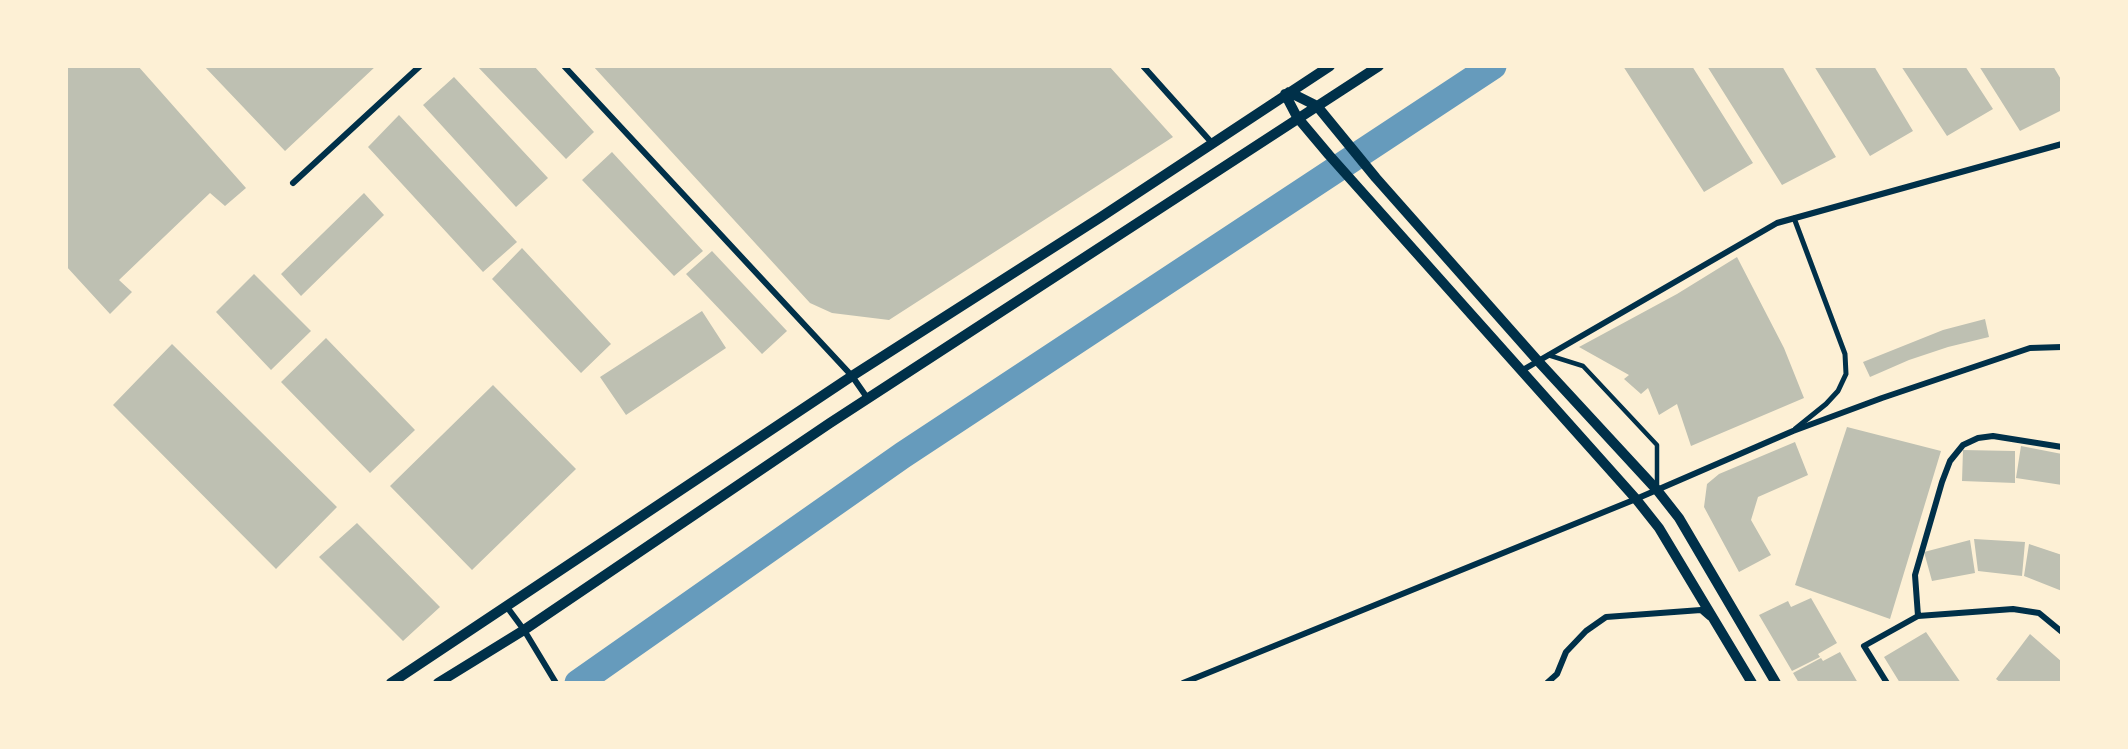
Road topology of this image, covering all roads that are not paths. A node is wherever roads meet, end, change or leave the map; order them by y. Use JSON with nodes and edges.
{"nodes":[{"id":1,"x":420,"y":66,"type":"edge"},
{"id":2,"x":564,"y":66,"type":"edge"},
{"id":3,"x":1143,"y":66,"type":"edge"},
{"id":4,"x":1330,"y":66,"type":"edge"},
{"id":5,"x":1378,"y":66,"type":"edge"},
{"id":6,"x":1287,"y":93,"type":"junction"},
{"id":7,"x":1317,"y":106,"type":"junction"},
{"id":8,"x":1297,"y":117,"type":"junction"},
{"id":9,"x":1212,"y":143,"type":"junction"},
{"id":10,"x":2062,"y":144,"type":"edge"},
{"id":11,"x":293,"y":183,"type":"dead end"},
{"id":12,"x":1794,"y":218,"type":"junction"},
{"id":13,"x":2062,"y":347,"type":"edge"},
{"id":14,"x":1543,"y":358,"type":"junction"},
{"id":15,"x":1521,"y":370,"type":"junction"},
{"id":16,"x":852,"y":376,"type":"junction"},
{"id":17,"x":868,"y":399,"type":"junction"},
{"id":18,"x":1793,"y":431,"type":"junction"},
{"id":19,"x":2062,"y":447,"type":"edge"},
{"id":20,"x":1657,"y":490,"type":"junction"},
{"id":21,"x":1636,"y":499,"type":"junction"},
{"id":22,"x":507,"y":607,"type":"junction"},
{"id":23,"x":1918,"y":616,"type":"junction"},
{"id":24,"x":1717,"y":625,"type":"junction"},
{"id":25,"x":524,"y":630,"type":"junction"},
{"id":26,"x":2062,"y":632,"type":"edge"},
{"id":27,"x":391,"y":683,"type":"edge"},
{"id":28,"x":438,"y":683,"type":"edge"},
{"id":29,"x":556,"y":683,"type":"edge"},
{"id":30,"x":1183,"y":683,"type":"edge"},
{"id":31,"x":1547,"y":683,"type":"edge"},
{"id":32,"x":1752,"y":683,"type":"edge"},
{"id":33,"x":1776,"y":683,"type":"edge"},
{"id":34,"x":1887,"y":683,"type":"edge"}],
"edges":[{"from":1,"to":11,"type":"street"},
{"from":2,"to":16,"type":"street"},
{"from":3,"to":9,"type":"street"},
{"from":4,"to":6,"type":"street"},
{"from":5,"to":7,"type":"street"},
{"from":6,"to":7,"type":"street"},
{"from":6,"to":8,"type":"street"},
{"from":6,"to":9,"type":"street"},
{"from":7,"to":8,"type":"street"},
{"from":7,"to":14,"type":"street"},
{"from":8,"to":15,"type":"street"},
{"from":8,"to":17,"type":"street"},
{"from":9,"to":16,"type":"street"},
{"from":10,"to":12,"type":"street"},
{"from":12,"to":14,"type":"street"},
{"from":12,"to":18,"type":"street"},
{"from":13,"to":18,"type":"street"},
{"from":14,"to":15,"type":"street"},
{"from":14,"to":20,"type":"street"},
{"from":14,"to":20,"type":"lane"},
{"from":15,"to":21,"type":"street"},
{"from":16,"to":17,"type":"street"},
{"from":16,"to":22,"type":"street"},
{"from":17,"to":25,"type":"street"},
{"from":18,"to":20,"type":"street"},
{"from":19,"to":23,"type":"street"},
{"from":20,"to":21,"type":"street"},
{"from":20,"to":33,"type":"street"},
{"from":21,"to":24,"type":"street"},
{"from":21,"to":30,"type":"street"},
{"from":22,"to":25,"type":"street"},
{"from":22,"to":27,"type":"street"},
{"from":23,"to":26,"type":"street"},
{"from":23,"to":34,"type":"street"},
{"from":24,"to":31,"type":"street"},
{"from":24,"to":32,"type":"street"},
{"from":25,"to":28,"type":"street"},
{"from":25,"to":29,"type":"street"}]}
